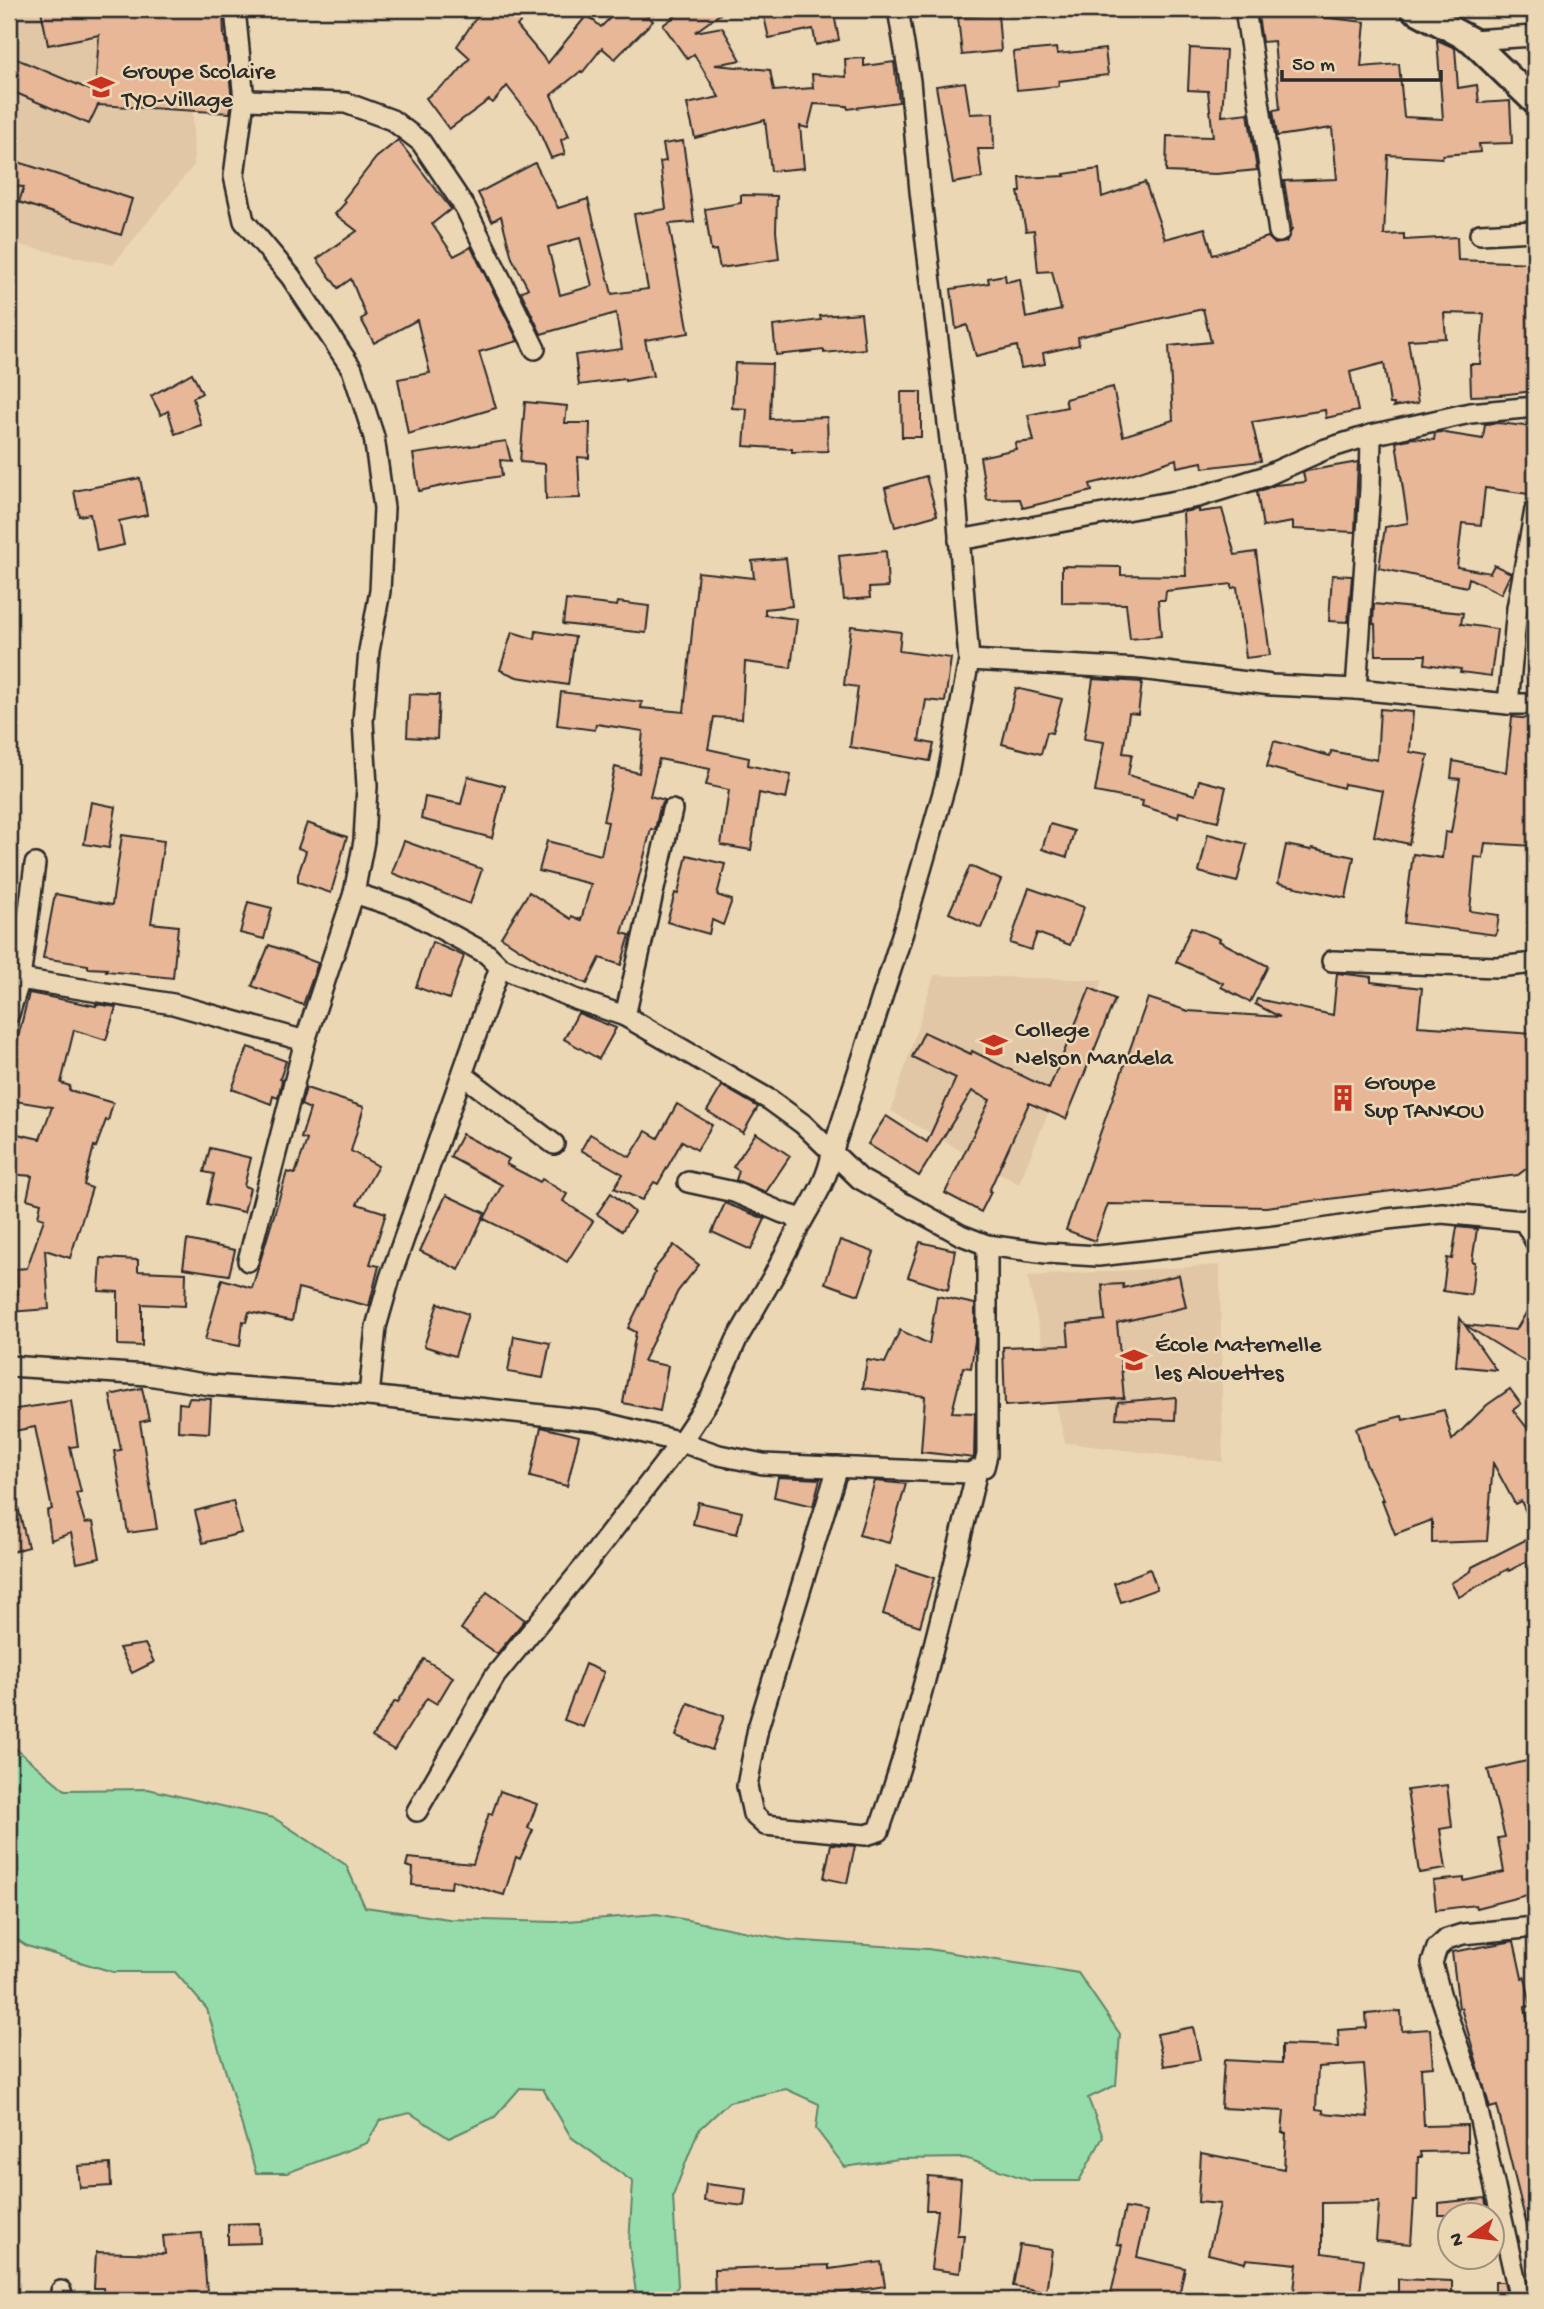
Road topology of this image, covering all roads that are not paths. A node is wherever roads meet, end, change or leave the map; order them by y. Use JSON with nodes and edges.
{"nodes":[{"id":1,"x":235,"y":9,"type":"edge"},
{"id":2,"x":898,"y":9,"type":"edge"},
{"id":3,"x":1245,"y":9,"type":"edge"},
{"id":4,"x":1418,"y":10,"type":"edge"},
{"id":5,"x":1535,"y":36,"type":"edge"},
{"id":6,"x":1471,"y":40,"type":"junction"},
{"id":7,"x":244,"y":100,"type":"junction"},
{"id":8,"x":1535,"y":102,"type":"edge"},
{"id":9,"x":1535,"y":231,"type":"edge"},
{"id":10,"x":1279,"y":232,"type":"dead end"},
{"id":11,"x":1480,"y":234,"type":"dead end"},
{"id":12,"x":536,"y":349,"type":"dead end"},
{"id":13,"x":1535,"y":407,"type":"edge"},
{"id":14,"x":1371,"y":435,"type":"junction"},
{"id":15,"x":1535,"y":510,"type":"edge"},
{"id":16,"x":959,"y":540,"type":"junction"},
{"id":17,"x":969,"y":660,"type":"junction"},
{"id":18,"x":1356,"y":689,"type":"junction"},
{"id":19,"x":1508,"y":704,"type":"junction"},
{"id":20,"x":1535,"y":704,"type":"edge"},
{"id":21,"x":672,"y":810,"type":"dead end"},
{"id":22,"x":35,"y":864,"type":"dead end"},
{"id":23,"x":354,"y":893,"type":"junction"},
{"id":24,"x":1332,"y":961,"type":"dead end"},
{"id":25,"x":1535,"y":963,"type":"edge"},
{"id":26,"x":500,"y":967,"type":"junction"},
{"id":27,"x":20,"y":979,"type":"junction"},
{"id":28,"x":9,"y":1014,"type":"edge"},
{"id":29,"x":625,"y":1016,"type":"junction"},
{"id":30,"x":305,"y":1041,"type":"junction"},
{"id":31,"x":463,"y":1075,"type":"junction"},
{"id":32,"x":554,"y":1144,"type":"dead end"},
{"id":33,"x":832,"y":1153,"type":"junction"},
{"id":34,"x":688,"y":1182,"type":"dead end"},
{"id":35,"x":1530,"y":1218,"type":"edge"},
{"id":36,"x":803,"y":1219,"type":"junction"},
{"id":37,"x":1535,"y":1241,"type":"edge"},
{"id":38,"x":987,"y":1245,"type":"junction"},
{"id":39,"x":248,"y":1261,"type":"dead end"},
{"id":40,"x":9,"y":1366,"type":"edge"},
{"id":41,"x":369,"y":1396,"type":"junction"},
{"id":42,"x":681,"y":1442,"type":"junction"},
{"id":43,"x":838,"y":1467,"type":"junction"},
{"id":44,"x":977,"y":1471,"type":"junction"},
{"id":45,"x":418,"y":1811,"type":"dead end"},
{"id":46,"x":1535,"y":1927,"type":"edge"},
{"id":47,"x":1520,"y":2300,"type":"edge"}],
"edges":[{"from":1,"to":7,"type":"street"},
{"from":2,"to":16,"type":"street"},
{"from":3,"to":10,"type":"street"},
{"from":4,"to":6,"type":"street"},
{"from":5,"to":6,"type":"street"},
{"from":6,"to":8,"type":"street"},
{"from":7,"to":12,"type":"street"},
{"from":7,"to":23,"type":"street"},
{"from":9,"to":11,"type":"street"},
{"from":13,"to":14,"type":"street"},
{"from":14,"to":16,"type":"street"},
{"from":14,"to":18,"type":"street"},
{"from":15,"to":19,"type":"street"},
{"from":16,"to":17,"type":"street"},
{"from":17,"to":18,"type":"street"},
{"from":17,"to":33,"type":"street"},
{"from":18,"to":19,"type":"street"},
{"from":19,"to":20,"type":"street"},
{"from":21,"to":29,"type":"street"},
{"from":22,"to":27,"type":"street"},
{"from":23,"to":26,"type":"street"},
{"from":23,"to":30,"type":"street"},
{"from":24,"to":25,"type":"street"},
{"from":26,"to":29,"type":"street"},
{"from":26,"to":31,"type":"street"},
{"from":27,"to":28,"type":"street"},
{"from":27,"to":30,"type":"street"},
{"from":29,"to":33,"type":"street"},
{"from":30,"to":39,"type":"street"},
{"from":31,"to":32,"type":"street"},
{"from":31,"to":41,"type":"street"},
{"from":33,"to":36,"type":"street"},
{"from":33,"to":38,"type":"street"},
{"from":34,"to":36,"type":"street"},
{"from":35,"to":37,"type":"street"},
{"from":35,"to":38,"type":"street"},
{"from":36,"to":42,"type":"street"},
{"from":38,"to":44,"type":"street"},
{"from":40,"to":41,"type":"street"},
{"from":41,"to":42,"type":"street"},
{"from":42,"to":43,"type":"street"},
{"from":42,"to":45,"type":"street"},
{"from":43,"to":44,"type":"street"},
{"from":43,"to":44,"type":"street"},
{"from":46,"to":47,"type":"street"}]}
